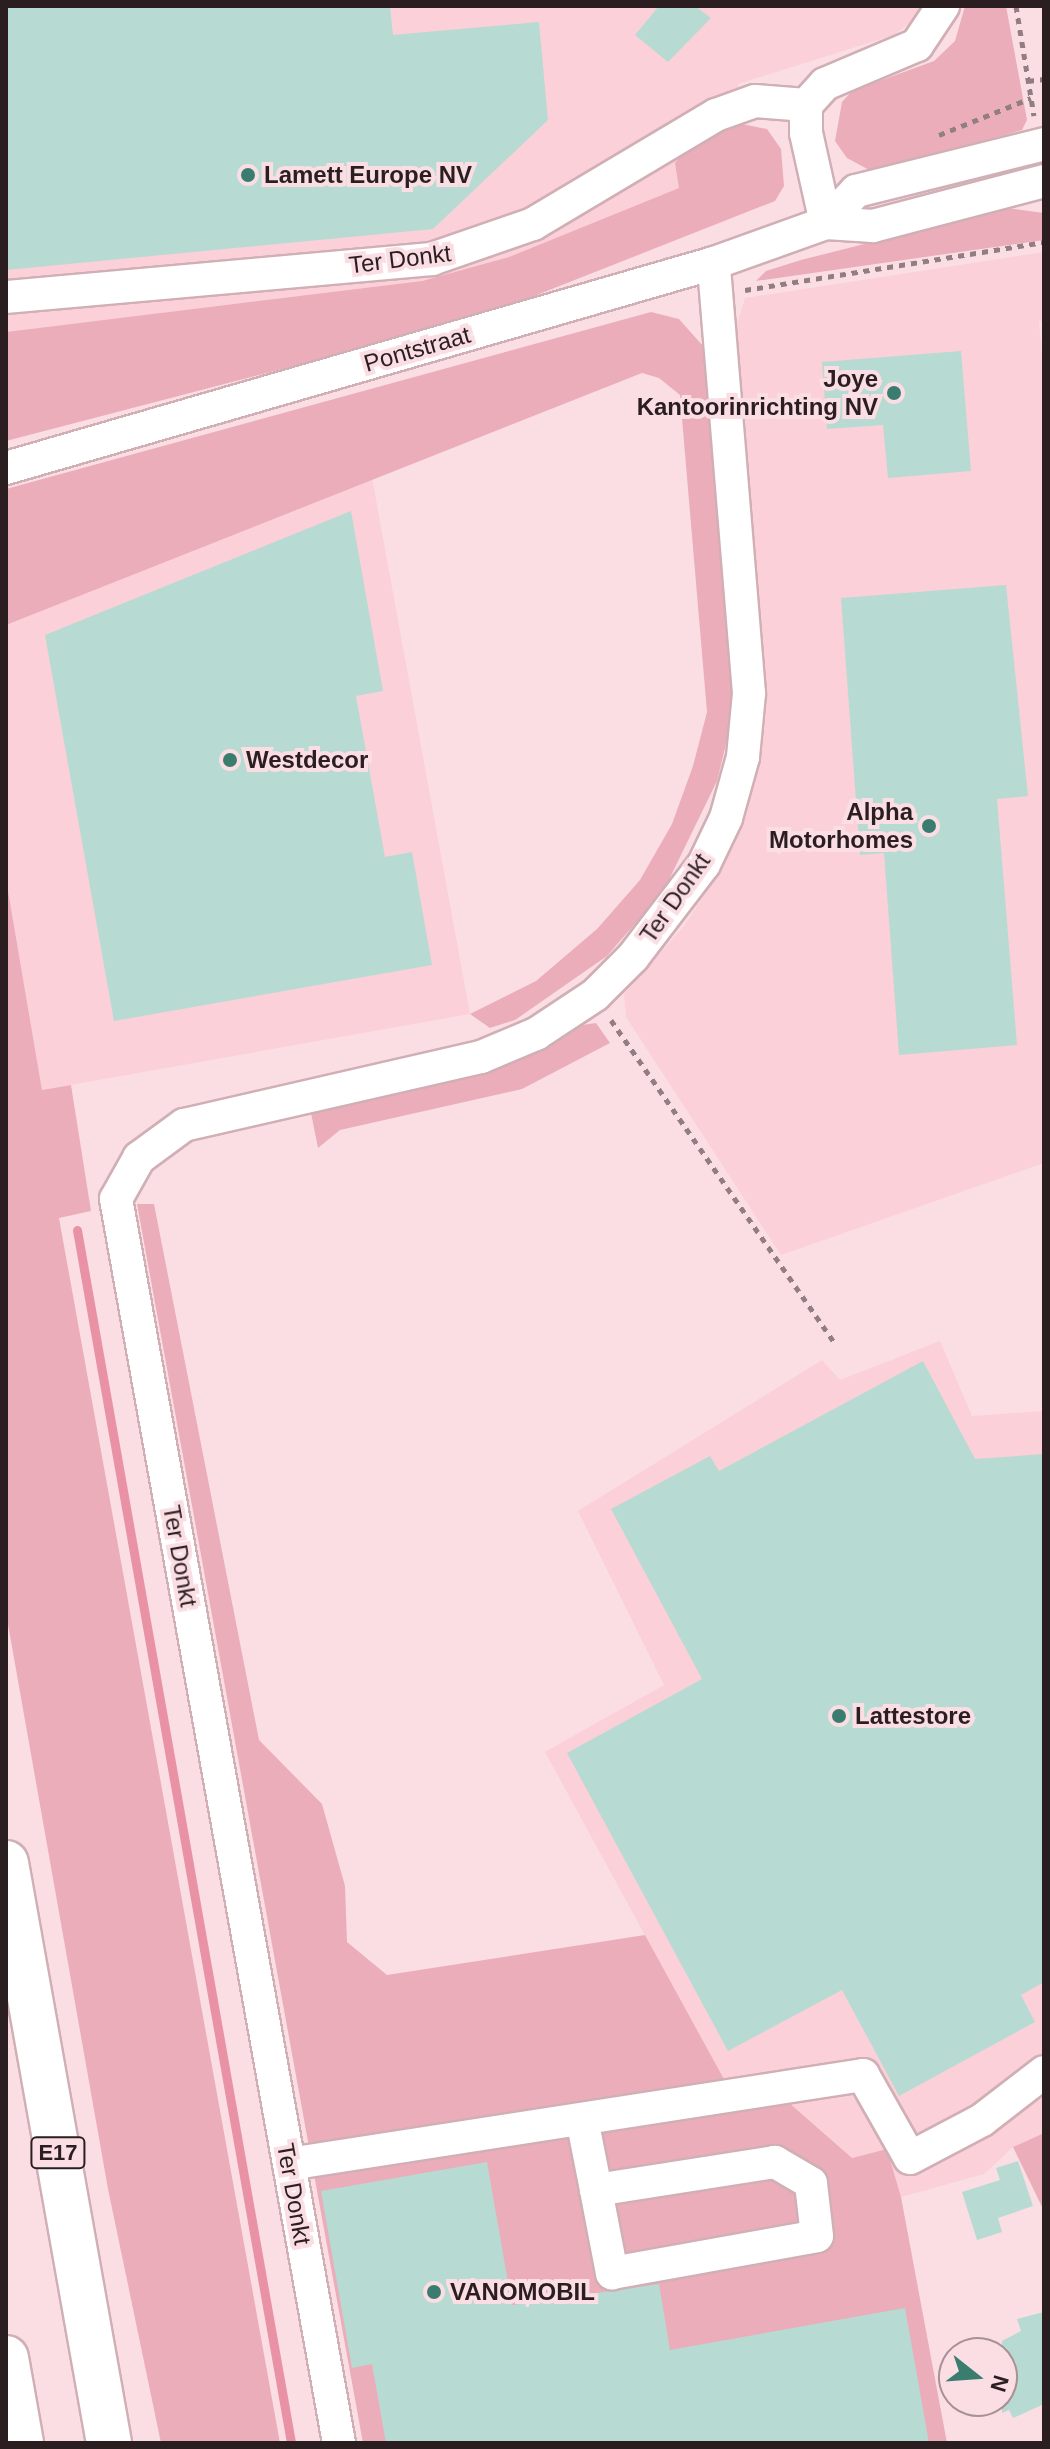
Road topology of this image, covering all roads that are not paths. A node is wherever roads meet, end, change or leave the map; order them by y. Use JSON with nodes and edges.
{"nodes":[{"id":1,"x":943,"y":6,"type":"edge"},
{"id":2,"x":806,"y":105,"type":"junction"},
{"id":3,"x":1041,"y":143,"type":"edge"},
{"id":4,"x":1044,"y":181,"type":"edge"},
{"id":5,"x":826,"y":223,"type":"junction"},
{"id":6,"x":714,"y":263,"type":"junction"},
{"id":7,"x":6,"y":297,"type":"edge"},
{"id":8,"x":6,"y":468,"type":"edge"},
{"id":9,"x":6,"y":1863,"type":"edge"},
{"id":10,"x":1044,"y":2072,"type":"edge"},
{"id":11,"x":582,"y":2119,"type":"junction"},
{"id":12,"x":289,"y":2164,"type":"junction"},
{"id":13,"x":596,"y":2190,"type":"junction"},
{"id":14,"x":6,"y":2358,"type":"edge"},
{"id":15,"x":21,"y":2443,"type":"edge"},
{"id":16,"x":109,"y":2443,"type":"edge"},
{"id":17,"x":339,"y":2443,"type":"edge"}],
"edges":[{"from":1,"to":2,"type":"street"},
{"from":2,"to":5,"type":"street"},
{"from":2,"to":7,"type":"street","name":"Ter Donkt"},
{"from":3,"to":5,"type":"street","name":"Pontstraat"},
{"from":4,"to":5,"type":"street","name":"Pontstraat"},
{"from":5,"to":6,"type":"street","name":"Pontstraat"},
{"from":6,"to":8,"type":"street","name":"Pontstraat"},
{"from":6,"to":12,"type":"street","name":"Ter Donkt"},
{"from":9,"to":16,"type":"highway","number":"E17"},
{"from":10,"to":11,"type":"street"},
{"from":11,"to":12,"type":"street"},
{"from":11,"to":13,"type":"street"},
{"from":12,"to":17,"type":"street","name":"Ter Donkt"},
{"from":13,"to":13,"type":"street"},
{"from":14,"to":15,"type":"highway"}]}
